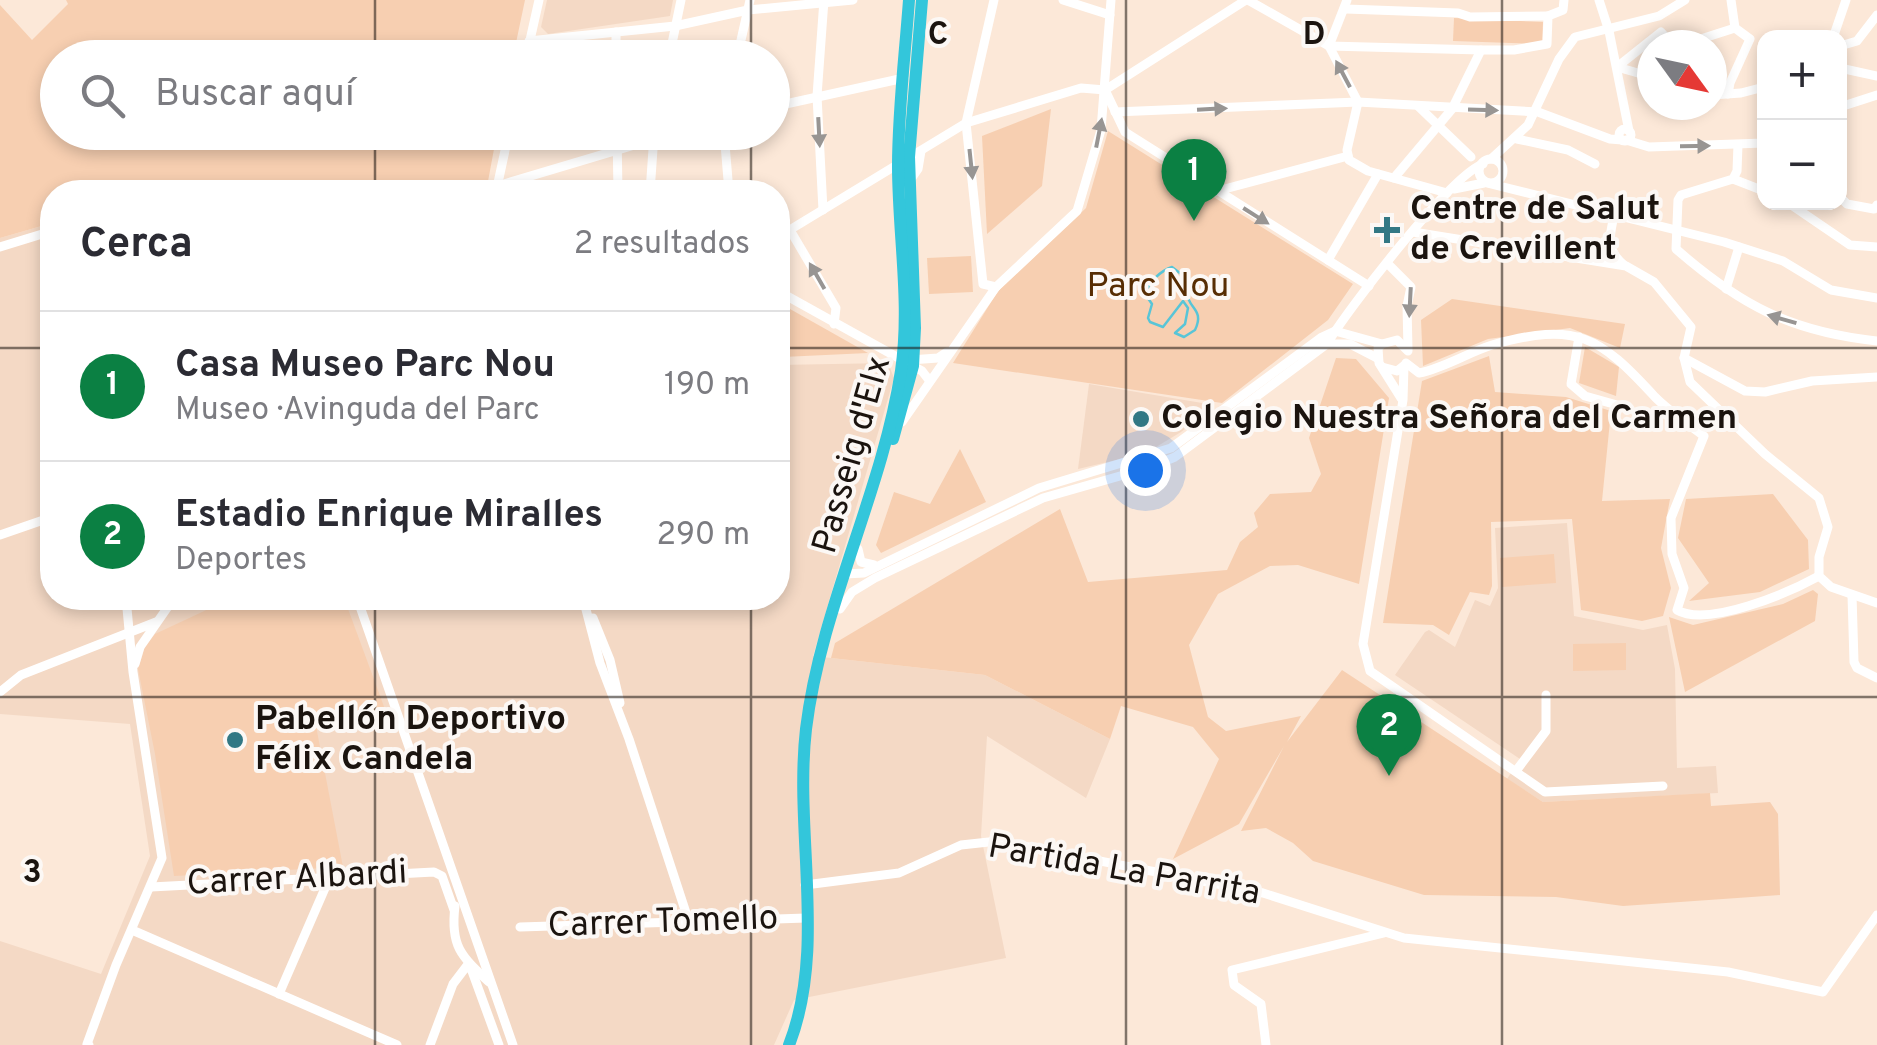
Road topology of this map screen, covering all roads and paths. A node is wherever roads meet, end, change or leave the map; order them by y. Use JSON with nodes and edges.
{"nodes":[{"id":1,"x":538,"y":0,"type":"edge"},
{"id":2,"x":681,"y":0,"type":"edge"},
{"id":3,"x":853,"y":0,"type":"edge"},
{"id":4,"x":909,"y":0,"type":"edge"},
{"id":5,"x":922,"y":0,"type":"edge"},
{"id":6,"x":994,"y":0,"type":"edge"},
{"id":7,"x":1063,"y":0,"type":"edge"},
{"id":8,"x":1111,"y":0,"type":"edge"},
{"id":9,"x":1247,"y":0,"type":"edge"},
{"id":10,"x":1457,"y":0,"type":"edge"},
{"id":11,"x":1564,"y":0,"type":"edge"},
{"id":12,"x":1599,"y":0,"type":"edge"},
{"id":13,"x":1686,"y":0,"type":"edge"},
{"id":14,"x":1731,"y":0,"type":"edge"},
{"id":15,"x":1846,"y":0,"type":"edge"},
{"id":16,"x":824,"y":2,"type":"edge"},
{"id":17,"x":1346,"y":4,"type":"edge"},
{"id":18,"x":749,"y":5,"type":"edge"},
{"id":19,"x":1458,"y":13,"type":"junction"},
{"id":20,"x":1877,"y":15,"type":"edge"},
{"id":21,"x":1110,"y":16,"type":"junction"},
{"id":22,"x":1548,"y":16,"type":"junction"},
{"id":23,"x":675,"y":26,"type":"junction"},
{"id":24,"x":1735,"y":28,"type":"junction"},
{"id":25,"x":1836,"y":30,"type":"edge"},
{"id":26,"x":1609,"y":31,"type":"junction"},
{"id":27,"x":616,"y":32,"type":"junction"},
{"id":28,"x":1727,"y":32,"type":"edge"},
{"id":29,"x":529,"y":40,"type":"edge"},
{"id":30,"x":539,"y":40,"type":"edge"},
{"id":31,"x":616,"y":40,"type":"edge"},
{"id":32,"x":672,"y":40,"type":"edge"},
{"id":33,"x":741,"y":40,"type":"edge"},
{"id":34,"x":1847,"y":44,"type":"edge"},
{"id":35,"x":1329,"y":46,"type":"junction"},
{"id":36,"x":1480,"y":50,"type":"junction"},
{"id":37,"x":1637,"y":51,"type":"edge"},
{"id":38,"x":1616,"y":68,"type":"junction"},
{"id":39,"x":1847,"y":70,"type":"edge"},
{"id":40,"x":1637,"y":73,"type":"edge"},
{"id":41,"x":1877,"y":76,"type":"edge"},
{"id":42,"x":904,"y":78,"type":"junction"},
{"id":43,"x":1757,"y":88,"type":"edge"},
{"id":44,"x":1105,"y":90,"type":"junction"},
{"id":45,"x":1728,"y":94,"type":"joint"},
{"id":46,"x":1877,"y":95,"type":"edge"},
{"id":47,"x":817,"y":96,"type":"junction"},
{"id":48,"x":1358,"y":102,"type":"junction"},
{"id":49,"x":790,"y":103,"type":"edge"},
{"id":50,"x":1847,"y":104,"type":"edge"},
{"id":51,"x":1418,"y":106,"type":"junction"},
{"id":52,"x":1452,"y":110,"type":"junction"},
{"id":53,"x":1115,"y":112,"type":"junction"},
{"id":54,"x":1536,"y":113,"type":"junction"},
{"id":55,"x":966,"y":122,"type":"junction"},
{"id":56,"x":1440,"y":126,"type":"junction"},
{"id":57,"x":910,"y":132,"type":"junction"},
{"id":58,"x":1624,"y":134,"type":"junction"},
{"id":59,"x":1517,"y":139,"type":"junction"},
{"id":60,"x":938,"y":140,"type":"junction"},
{"id":61,"x":1757,"y":144,"type":"edge"},
{"id":62,"x":1738,"y":146,"type":"junction"},
{"id":63,"x":506,"y":150,"type":"edge"},
{"id":64,"x":616,"y":150,"type":"edge"},
{"id":65,"x":623,"y":150,"type":"edge"},
{"id":66,"x":653,"y":150,"type":"edge"},
{"id":67,"x":726,"y":150,"type":"edge"},
{"id":68,"x":616,"y":153,"type":"junction"},
{"id":69,"x":1348,"y":156,"type":"junction"},
{"id":70,"x":1471,"y":157,"type":"dead end"},
{"id":71,"x":909,"y":158,"type":"junction"},
{"id":72,"x":1487,"y":162,"type":"junction"},
{"id":73,"x":1595,"y":164,"type":"dead end"},
{"id":74,"x":1504,"y":170,"type":"junction"},
{"id":75,"x":1378,"y":174,"type":"junction"},
{"id":76,"x":1394,"y":178,"type":"junction"},
{"id":77,"x":501,"y":180,"type":"edge"},
{"id":78,"x":524,"y":180,"type":"edge"},
{"id":79,"x":617,"y":180,"type":"edge"},
{"id":80,"x":651,"y":180,"type":"edge"},
{"id":81,"x":728,"y":180,"type":"edge"},
{"id":82,"x":1733,"y":180,"type":"junction"},
{"id":83,"x":1486,"y":183,"type":"junction"},
{"id":84,"x":1757,"y":189,"type":"edge"},
{"id":85,"x":1513,"y":190,"type":"junction"},
{"id":86,"x":1217,"y":192,"type":"junction"},
{"id":87,"x":1449,"y":192,"type":"junction"},
{"id":88,"x":1847,"y":204,"type":"edge"},
{"id":89,"x":1877,"y":205,"type":"edge"},
{"id":90,"x":823,"y":210,"type":"junction"},
{"id":91,"x":1799,"y":210,"type":"edge"},
{"id":92,"x":1614,"y":216,"type":"junction"},
{"id":93,"x":790,"y":230,"type":"joint"},
{"id":94,"x":1413,"y":232,"type":"junction"},
{"id":95,"x":1675,"y":232,"type":"junction"},
{"id":96,"x":40,"y":235,"type":"edge"},
{"id":97,"x":0,"y":247,"type":"edge"},
{"id":98,"x":1739,"y":247,"type":"junction"},
{"id":99,"x":1877,"y":247,"type":"edge"},
{"id":100,"x":1328,"y":260,"type":"junction"},
{"id":101,"x":1388,"y":263,"type":"junction"},
{"id":102,"x":1626,"y":266,"type":"junction"},
{"id":103,"x":1369,"y":286,"type":"junction"},
{"id":104,"x":996,"y":287,"type":"junction"},
{"id":105,"x":1726,"y":290,"type":"junction"},
{"id":106,"x":1877,"y":298,"type":"edge"},
{"id":107,"x":790,"y":299,"type":"edge"},
{"id":108,"x":834,"y":324,"type":"junction"},
{"id":109,"x":1338,"y":326,"type":"junction"},
{"id":110,"x":1579,"y":337,"type":"junction"},
{"id":111,"x":1877,"y":341,"type":"edge"},
{"id":112,"x":1327,"y":344,"type":"junction"},
{"id":113,"x":1382,"y":344,"type":"junction"},
{"id":114,"x":951,"y":349,"type":"junction"},
{"id":115,"x":1408,"y":351,"type":"junction"},
{"id":116,"x":1684,"y":358,"type":"junction"},
{"id":117,"x":1380,"y":362,"type":"junction"},
{"id":118,"x":909,"y":363,"type":"junction"},
{"id":119,"x":1405,"y":365,"type":"junction"},
{"id":120,"x":1877,"y":377,"type":"edge"},
{"id":121,"x":929,"y":380,"type":"junction"},
{"id":122,"x":1403,"y":400,"type":"junction"},
{"id":123,"x":1617,"y":405,"type":"dead end"},
{"id":124,"x":895,"y":433,"type":"junction"},
{"id":125,"x":40,"y":521,"type":"edge"},
{"id":126,"x":0,"y":534,"type":"edge"},
{"id":127,"x":858,"y":549,"type":"junction"},
{"id":128,"x":876,"y":566,"type":"junction"},
{"id":129,"x":848,"y":575,"type":"junction"},
{"id":130,"x":1820,"y":576,"type":"junction"},
{"id":131,"x":876,"y":578,"type":"junction"},
{"id":132,"x":1852,"y":595,"type":"junction"},
{"id":133,"x":1877,"y":603,"type":"edge"},
{"id":134,"x":840,"y":609,"type":"junction"},
{"id":135,"x":128,"y":610,"type":"edge"},
{"id":136,"x":165,"y":610,"type":"edge"},
{"id":137,"x":361,"y":610,"type":"edge"},
{"id":138,"x":589,"y":610,"type":"edge"},
{"id":139,"x":156,"y":622,"type":"junction"},
{"id":140,"x":130,"y":629,"type":"junction"},
{"id":141,"x":133,"y":672,"type":"junction"},
{"id":142,"x":1877,"y":678,"type":"edge"},
{"id":143,"x":0,"y":692,"type":"edge"},
{"id":144,"x":1546,"y":694,"type":"dead end"},
{"id":145,"x":810,"y":704,"type":"junction"},
{"id":146,"x":1514,"y":769,"type":"junction"},
{"id":147,"x":1663,"y":786,"type":"dead end"},
{"id":148,"x":330,"y":878,"type":"junction"},
{"id":149,"x":458,"y":884,"type":"junction"},
{"id":150,"x":805,"y":885,"type":"junction"},
{"id":151,"x":151,"y":887,"type":"junction"},
{"id":152,"x":454,"y":910,"type":"junction"},
{"id":153,"x":1877,"y":915,"type":"edge"},
{"id":154,"x":806,"y":918,"type":"junction"},
{"id":155,"x":689,"y":922,"type":"junction"},
{"id":156,"x":520,"y":927,"type":"dead end"},
{"id":157,"x":132,"y":930,"type":"junction"},
{"id":158,"x":1385,"y":932,"type":"junction"},
{"id":159,"x":468,"y":963,"type":"junction"},
{"id":160,"x":493,"y":986,"type":"junction"},
{"id":161,"x":279,"y":994,"type":"junction"},
{"id":162,"x":371,"y":1040,"type":"edge"},
{"id":163,"x":88,"y":1044,"type":"edge"},
{"id":164,"x":397,"y":1045,"type":"edge"},
{"id":165,"x":430,"y":1045,"type":"edge"},
{"id":166,"x":500,"y":1045,"type":"edge"},
{"id":167,"x":513,"y":1045,"type":"edge"},
{"id":168,"x":789,"y":1045,"type":"edge"},
{"id":169,"x":1266,"y":1045,"type":"edge"}],
"edges":[{"from":1,"to":29,"type":"street"},
{"from":2,"to":23,"type":"street"},
{"from":3,"to":16,"type":"street"},
{"from":4,"to":42,"type":"highway"},
{"from":5,"to":57,"type":"highway"},
{"from":6,"to":55,"type":"street"},
{"from":7,"to":21,"type":"street"},
{"from":8,"to":21,"type":"street"},
{"from":9,"to":35,"type":"street"},
{"from":9,"to":44,"type":"street"},
{"from":10,"to":19,"type":"street"},
{"from":11,"to":22,"type":"street"},
{"from":12,"to":26,"type":"street"},
{"from":13,"to":26,"type":"street"},
{"from":14,"to":24,"type":"street"},
{"from":15,"to":25,"type":"street"},
{"from":16,"to":18,"type":"street"},
{"from":16,"to":47,"type":"street"},
{"from":17,"to":19,"type":"street"},
{"from":17,"to":35,"type":"street"},
{"from":18,"to":23,"type":"street"},
{"from":18,"to":33,"type":"street"},
{"from":19,"to":22,"type":"street"},
{"from":20,"to":34,"type":"street"},
{"from":21,"to":44,"type":"street"},
{"from":22,"to":36,"type":"street"},
{"from":23,"to":27,"type":"street"},
{"from":23,"to":32,"type":"street"},
{"from":24,"to":28,"type":"street"},
{"from":24,"to":45,"type":"street"},
{"from":26,"to":38,"type":"street"},
{"from":26,"to":54,"type":"street"},
{"from":27,"to":30,"type":"street"},
{"from":27,"to":31,"type":"street"},
{"from":35,"to":36,"type":"street"},
{"from":48,"to":35,"type":"street","one_way":true},
{"from":36,"to":52,"type":"street"},
{"from":37,"to":38,"type":"street"},
{"from":38,"to":40,"type":"street"},
{"from":38,"to":58,"type":"street"},
{"from":39,"to":41,"type":"street"},
{"from":42,"to":47,"type":"street"},
{"from":42,"to":71,"type":"highway"},
{"from":43,"to":45,"type":"street"},
{"from":44,"to":53,"type":"street"},
{"from":44,"to":55,"type":"street"},
{"from":104,"to":44,"type":"street","one_way":true},
{"from":46,"to":50,"type":"street"},
{"from":47,"to":49,"type":"street"},
{"from":47,"to":90,"type":"street","one_way":true},
{"from":48,"to":51,"type":"street"},
{"from":53,"to":48,"type":"street","one_way":true},
{"from":48,"to":69,"type":"street"},
{"from":51,"to":52,"type":"street"},
{"from":51,"to":56,"type":"street"},
{"from":52,"to":54,"type":"street","one_way":true},
{"from":52,"to":56,"type":"street"},
{"from":53,"to":86,"type":"street"},
{"from":54,"to":58,"type":"street"},
{"from":54,"to":59,"type":"street"},
{"from":55,"to":60,"type":"street"},
{"from":55,"to":104,"type":"street","one_way":true},
{"from":56,"to":70,"type":"street"},
{"from":56,"to":76,"type":"street"},
{"from":57,"to":60,"type":"street"},
{"from":57,"to":71,"type":"highway"},
{"from":58,"to":62,"type":"street","one_way":true},
{"from":59,"to":72,"type":"street"},
{"from":59,"to":73,"type":"street"},
{"from":60,"to":71,"type":"street"},
{"from":61,"to":62,"type":"street"},
{"from":62,"to":82,"type":"street"},
{"from":63,"to":77,"type":"street"},
{"from":64,"to":68,"type":"street"},
{"from":65,"to":68,"type":"street"},
{"from":66,"to":80,"type":"street"},
{"from":67,"to":81,"type":"street"},
{"from":68,"to":78,"type":"street"},
{"from":68,"to":79,"type":"street"},
{"from":69,"to":75,"type":"street"},
{"from":69,"to":86,"type":"street"},
{"from":71,"to":90,"type":"street"},
{"from":71,"to":118,"type":"highway","name":"Passeig d'Elx"},
{"from":71,"to":118,"type":"highway","name":"Passeig d'Elx"},
{"from":72,"to":74,"type":"street"},
{"from":72,"to":83,"type":"street"},
{"from":72,"to":87,"type":"street"},
{"from":74,"to":83,"type":"street"},
{"from":74,"to":85,"type":"street"},
{"from":75,"to":76,"type":"street"},
{"from":75,"to":100,"type":"street"},
{"from":76,"to":87,"type":"street"},
{"from":82,"to":84,"type":"street"},
{"from":82,"to":95,"type":"street"},
{"from":83,"to":85,"type":"street"},
{"from":83,"to":87,"type":"street"},
{"from":85,"to":92,"type":"street"},
{"from":86,"to":100,"type":"street","one_way":true},
{"from":87,"to":94,"type":"street"},
{"from":88,"to":89,"type":"street"},
{"from":90,"to":93,"type":"street"},
{"from":91,"to":99,"type":"street"},
{"from":92,"to":95,"type":"street"},
{"from":92,"to":102,"type":"street"},
{"from":108,"to":93,"type":"street","one_way":true},
{"from":94,"to":101,"type":"street"},
{"from":94,"to":102,"type":"street"},
{"from":95,"to":98,"type":"street"},
{"from":95,"to":105,"type":"street"},
{"from":96,"to":97,"type":"street"},
{"from":98,"to":105,"type":"street"},
{"from":98,"to":106,"type":"street"},
{"from":100,"to":103,"type":"street"},
{"from":101,"to":103,"type":"street"},
{"from":101,"to":115,"type":"street","one_way":true},
{"from":102,"to":116,"type":"street"},
{"from":103,"to":109,"type":"street"},
{"from":104,"to":114,"type":"street"},
{"from":111,"to":105,"type":"street","one_way":true},
{"from":107,"to":108,"type":"street"},
{"from":108,"to":118,"type":"street"},
{"from":109,"to":112,"type":"street"},
{"from":109,"to":113,"type":"street"},
{"from":109,"to":128,"type":"street"},
{"from":110,"to":119,"type":"street"},
{"from":110,"to":123,"type":"street"},
{"from":110,"to":130,"type":"street"},
{"from":112,"to":117,"type":"street"},
{"from":112,"to":131,"type":"street"},
{"from":113,"to":115,"type":"street"},
{"from":113,"to":117,"type":"street"},
{"from":114,"to":118,"type":"street"},
{"from":114,"to":121,"type":"street"},
{"from":115,"to":119,"type":"street"},
{"from":116,"to":120,"type":"street"},
{"from":116,"to":130,"type":"street"},
{"from":117,"to":119,"type":"street"},
{"from":117,"to":122,"type":"street"},
{"from":118,"to":121,"type":"street"},
{"from":118,"to":124,"type":"highway","name":"Passeig d'Elx"},
{"from":118,"to":129,"type":"highway","name":"Passeig d'Elx"},
{"from":119,"to":122,"type":"street"},
{"from":121,"to":124,"type":"street"},
{"from":122,"to":146,"type":"street"},
{"from":124,"to":127,"type":"highway","name":"Passeig d'Elx"},
{"from":125,"to":126,"type":"street"},
{"from":127,"to":128,"type":"street"},
{"from":127,"to":129,"type":"highway","name":"Passeig d'Elx"},
{"from":128,"to":129,"type":"street"},
{"from":129,"to":131,"type":"street"},
{"from":129,"to":134,"type":"highway","name":"Passeig d'Elx"},
{"from":129,"to":145,"type":"highway","name":"Passeig d'Elx"},
{"from":130,"to":132,"type":"street"},
{"from":131,"to":134,"type":"street"},
{"from":132,"to":133,"type":"street"},
{"from":132,"to":142,"type":"street"},
{"from":134,"to":145,"type":"highway","name":"Passeig d'Elx"},
{"from":135,"to":140,"type":"street"},
{"from":136,"to":139,"type":"street"},
{"from":137,"to":149,"type":"street"},
{"from":138,"to":155,"type":"street"},
{"from":139,"to":140,"type":"street"},
{"from":139,"to":141,"type":"street"},
{"from":140,"to":141,"type":"street"},
{"from":140,"to":143,"type":"street"},
{"from":141,"to":151,"type":"street"},
{"from":144,"to":146,"type":"street"},
{"from":145,"to":150,"type":"highway","name":"Passeig d'Elx"},
{"from":146,"to":147,"type":"street"},
{"from":148,"to":151,"type":"street","name":"Carrer Albardi"},
{"from":148,"to":152,"type":"street","name":"Carrer Albardi"},
{"from":148,"to":161,"type":"street"},
{"from":149,"to":152,"type":"street"},
{"from":149,"to":160,"type":"street"},
{"from":150,"to":154,"type":"highway","name":"Passeig d'Elx"},
{"from":150,"to":158,"type":"street","name":"Partida La Parrita"},
{"from":151,"to":157,"type":"street"},
{"from":152,"to":159,"type":"street"},
{"from":153,"to":158,"type":"street","name":"Partida La Parrita"},
{"from":154,"to":155,"type":"street","name":"Carrer Tomello"},
{"from":154,"to":168,"type":"highway","name":"Passeig d'Elx"},
{"from":155,"to":156,"type":"street","name":"Carrer Tomello"},
{"from":157,"to":161,"type":"street"},
{"from":157,"to":163,"type":"street"},
{"from":158,"to":169,"type":"street","name":"Partida La Parrita"},
{"from":159,"to":160,"type":"street"},
{"from":159,"to":165,"type":"street"},
{"from":159,"to":166,"type":"street"},
{"from":160,"to":167,"type":"street"},
{"from":161,"to":162,"type":"street"},
{"from":162,"to":164,"type":"street"}]}
